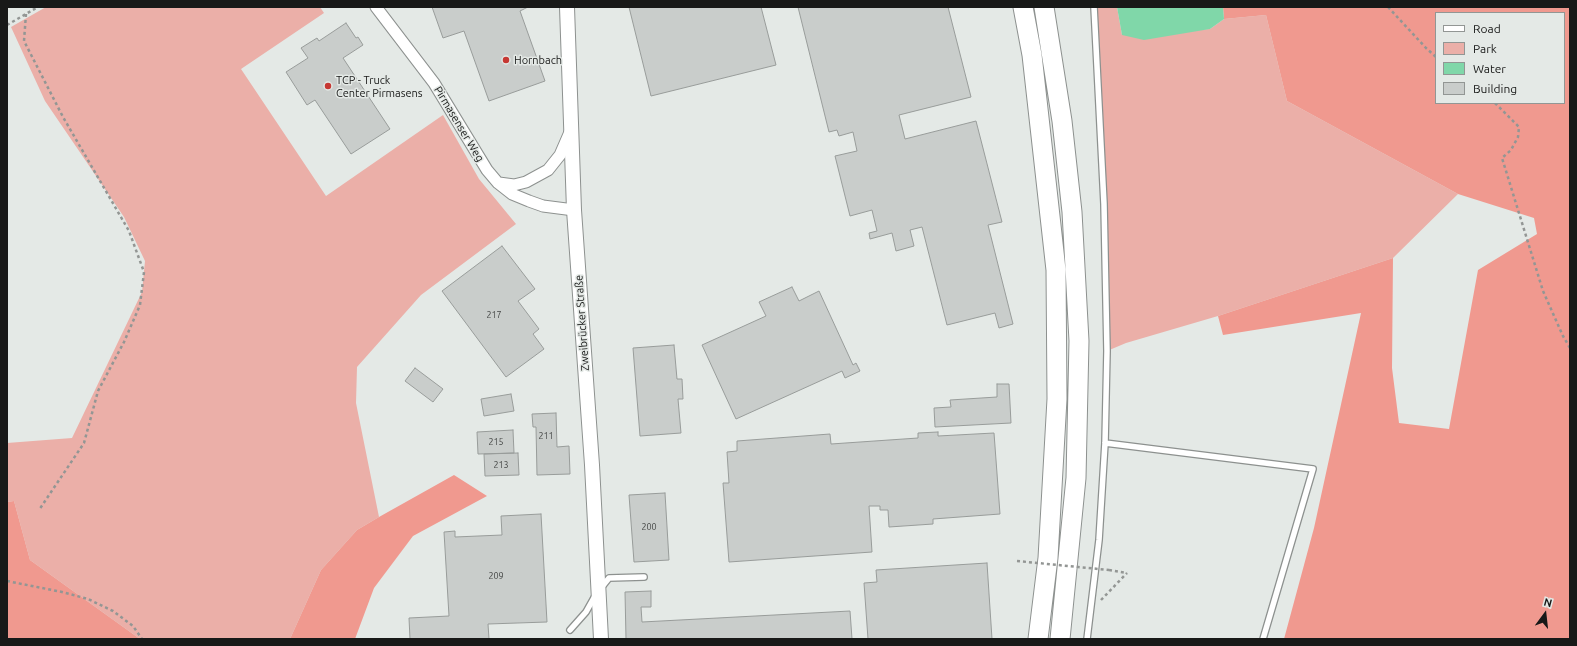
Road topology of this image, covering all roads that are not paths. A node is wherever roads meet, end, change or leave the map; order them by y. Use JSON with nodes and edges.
{"nodes":[{"id":1,"x":376,"y":7,"type":"edge"},
{"id":2,"x":568,"y":7,"type":"edge"},
{"id":3,"x":1024,"y":7,"type":"edge"},
{"id":4,"x":1044,"y":7,"type":"edge"},
{"id":5,"x":1094,"y":7,"type":"edge"},
{"id":6,"x":570,"y":130,"type":"junction"},
{"id":7,"x":498,"y":183,"type":"junction"},
{"id":8,"x":574,"y":210,"type":"junction"},
{"id":9,"x":1105,"y":443,"type":"junction"},
{"id":10,"x":644,"y":577,"type":"dead end"},
{"id":11,"x":598,"y":591,"type":"junction"},
{"id":12,"x":570,"y":630,"type":"dead end"},
{"id":13,"x":601,"y":639,"type":"edge"},
{"id":14,"x":1038,"y":639,"type":"edge"},
{"id":15,"x":1060,"y":639,"type":"edge"},
{"id":16,"x":1088,"y":639,"type":"edge"},
{"id":17,"x":1263,"y":639,"type":"edge"}],
"edges":[{"from":1,"to":7,"type":"street","name":"Pirmasenser Weg"},
{"from":2,"to":6,"type":"street","name":"Zweibrücker Straße"},
{"from":3,"to":14,"type":"highway"},
{"from":4,"to":15,"type":"highway"},
{"from":5,"to":9,"type":"lane"},
{"from":6,"to":7,"type":"street"},
{"from":6,"to":8,"type":"street","name":"Zweibrücker Straße"},
{"from":7,"to":8,"type":"street","name":"Pirmasenser Weg"},
{"from":8,"to":11,"type":"street","name":"Zweibrücker Straße"},
{"from":9,"to":16,"type":"lane"},
{"from":9,"to":17,"type":"lane"},
{"from":10,"to":11,"type":"lane"},
{"from":11,"to":12,"type":"lane"},
{"from":11,"to":13,"type":"street","name":"Zweibrücker Straße"}]}
